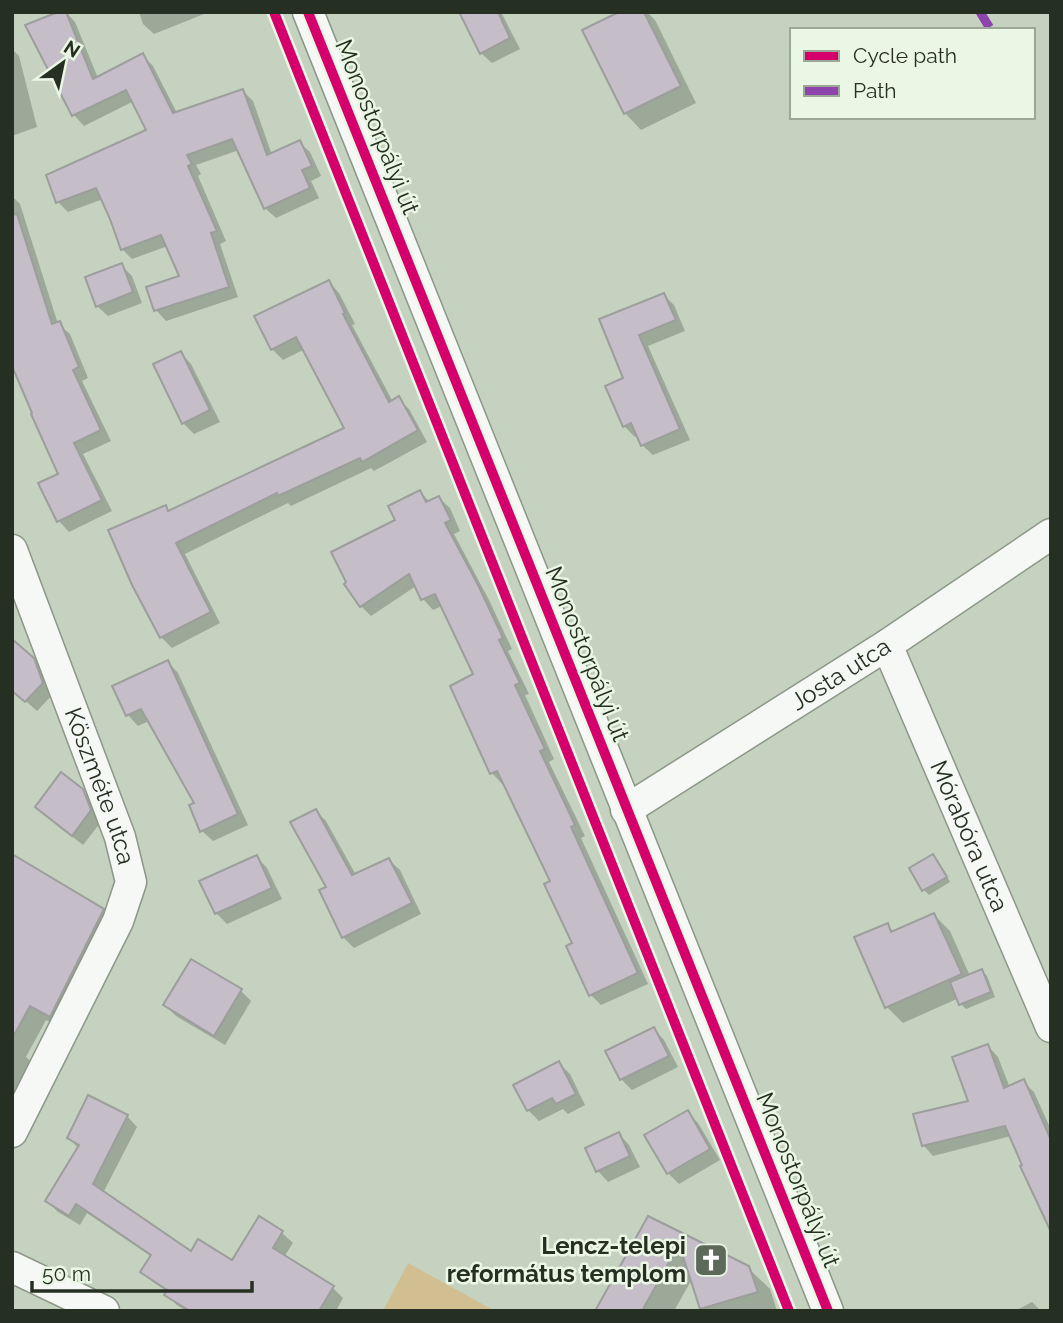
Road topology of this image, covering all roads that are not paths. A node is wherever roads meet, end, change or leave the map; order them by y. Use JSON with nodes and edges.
{"nodes":[{"id":1,"x":308,"y":12,"type":"edge"},
{"id":2,"x":1051,"y":534,"type":"edge"},
{"id":3,"x":12,"y":550,"type":"edge"},
{"id":4,"x":887,"y":645,"type":"junction"},
{"id":5,"x":626,"y":810,"type":"junction"},
{"id":6,"x":1051,"y":1027,"type":"edge"},
{"id":7,"x":12,"y":1132,"type":"edge"},
{"id":8,"x":12,"y":1267,"type":"edge"},
{"id":9,"x":827,"y":1310,"type":"edge"},
{"id":10,"x":104,"y":1311,"type":"edge"}],
"edges":[{"from":1,"to":5,"type":"street","name":"Monostorpályi út"},
{"from":2,"to":4,"type":"street","name":"Josta utca"},
{"from":3,"to":7,"type":"street","name":"Köszméte utca"},
{"from":4,"to":5,"type":"street","name":"Josta utca"},
{"from":4,"to":6,"type":"street","name":"Mórabóra utca"},
{"from":5,"to":9,"type":"street","name":"Monostorpályi út"},
{"from":8,"to":10,"type":"street"}]}
